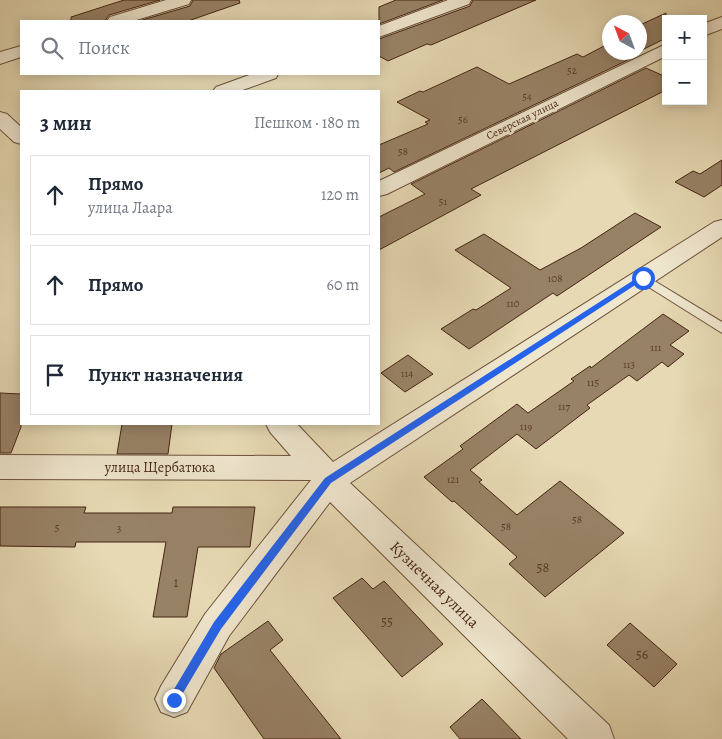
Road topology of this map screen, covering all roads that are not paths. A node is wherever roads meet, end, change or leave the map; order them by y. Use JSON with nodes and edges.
{"nodes":[{"id":1,"x":183,"y":0,"type":"edge"},
{"id":2,"x":463,"y":0,"type":"edge"},
{"id":3,"x":119,"y":20,"type":"edge"},
{"id":4,"x":722,"y":22,"type":"edge"},
{"id":5,"x":707,"y":29,"type":"edge"},
{"id":6,"x":380,"y":32,"type":"edge"},
{"id":7,"x":20,"y":51,"type":"edge"},
{"id":8,"x":662,"y":51,"type":"edge"},
{"id":9,"x":0,"y":58,"type":"edge"},
{"id":10,"x":266,"y":75,"type":"edge"},
{"id":11,"x":226,"y":90,"type":"edge"},
{"id":12,"x":0,"y":118,"type":"edge"},
{"id":13,"x":20,"y":137,"type":"edge"},
{"id":14,"x":380,"y":190,"type":"edge"},
{"id":15,"x":722,"y":227,"type":"edge"},
{"id":16,"x":643,"y":278,"type":"junction"},
{"id":17,"x":722,"y":328,"type":"edge"},
{"id":18,"x":281,"y":425,"type":"edge"},
{"id":19,"x":0,"y":466,"type":"edge"},
{"id":20,"x":324,"y":474,"type":"junction"},
{"id":21,"x":174,"y":700,"type":"dead end"},
{"id":22,"x":595,"y":739,"type":"edge"}],
"edges":[{"from":1,"to":3,"type":"street"},
{"from":2,"to":6,"type":"street"},
{"from":4,"to":5,"type":"street"},
{"from":7,"to":9,"type":"street"},
{"from":8,"to":14,"type":"street","name":"Северская улица"},
{"from":10,"to":11,"type":"street"},
{"from":12,"to":13,"type":"street"},
{"from":15,"to":16,"type":"street"},
{"from":16,"to":17,"type":"lane"},
{"from":16,"to":20,"type":"street"},
{"from":18,"to":20,"type":"street","name":"Кузнечная улица"},
{"from":19,"to":20,"type":"street","name":"улица Щербатюка"},
{"from":20,"to":21,"type":"street"},
{"from":20,"to":22,"type":"street","name":"Кузнечная улица"}]}
